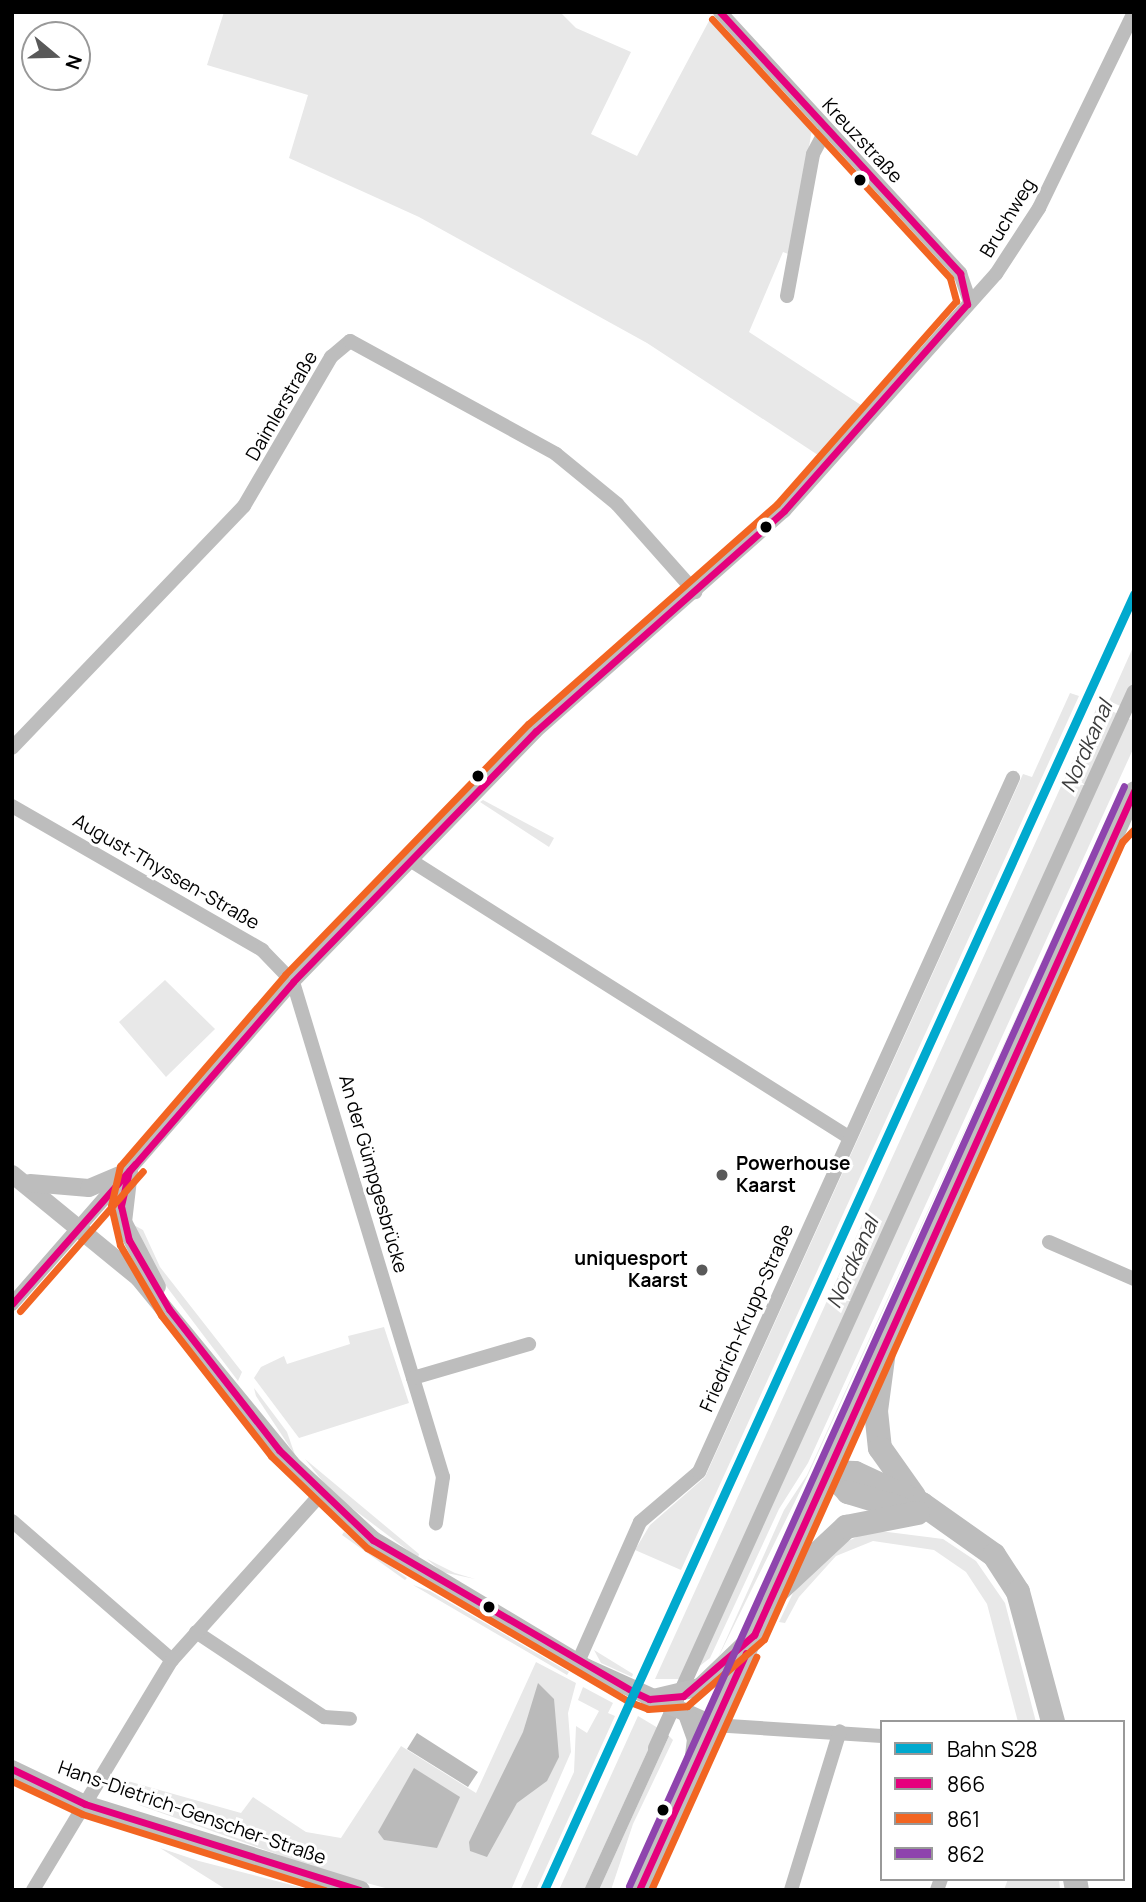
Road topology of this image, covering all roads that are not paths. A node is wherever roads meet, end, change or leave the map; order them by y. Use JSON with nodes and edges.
{"nodes":[{"id":1,"x":720,"y":12,"type":"edge"},
{"id":2,"x":1134,"y":12,"type":"edge"},
{"id":3,"x":825,"y":131,"type":"junction"},
{"id":4,"x":787,"y":296,"type":"dead end"},
{"id":5,"x":969,"y":299,"type":"junction"},
{"id":6,"x":695,"y":592,"type":"junction"},
{"id":7,"x":12,"y":748,"type":"edge"},
{"id":8,"x":1013,"y":778,"type":"dead end"},
{"id":9,"x":1134,"y":790,"type":"edge"},
{"id":10,"x":12,"y":806,"type":"edge"},
{"id":11,"x":1134,"y":814,"type":"edge"},
{"id":12,"x":1113,"y":836,"type":"junction"},
{"id":13,"x":410,"y":860,"type":"junction"},
{"id":14,"x":293,"y":982,"type":"junction"},
{"id":15,"x":850,"y":1138,"type":"junction"},
{"id":16,"x":129,"y":1171,"type":"junction"},
{"id":17,"x":18,"y":1178,"type":"edge"},
{"id":18,"x":82,"y":1226,"type":"junction"},
{"id":19,"x":1049,"y":1242,"type":"dead end"},
{"id":20,"x":1134,"y":1279,"type":"edge"},
{"id":21,"x":12,"y":1304,"type":"edge"},
{"id":22,"x":169,"y":1309,"type":"junction"},
{"id":23,"x":528,"y":1344,"type":"dead end"},
{"id":24,"x":884,"y":1351,"type":"junction"},
{"id":25,"x":413,"y":1378,"type":"junction"},
{"id":26,"x":829,"y":1472,"type":"junction"},
{"id":27,"x":320,"y":1494,"type":"junction"},
{"id":28,"x":920,"y":1509,"type":"junction"},
{"id":29,"x":12,"y":1521,"type":"edge"},
{"id":30,"x":436,"y":1523,"type":"dead end"},
{"id":31,"x":771,"y":1597,"type":"junction"},
{"id":32,"x":195,"y":1632,"type":"junction"},
{"id":33,"x":754,"y":1635,"type":"junction"},
{"id":34,"x":172,"y":1660,"type":"junction"},
{"id":35,"x":578,"y":1662,"type":"junction"},
{"id":36,"x":649,"y":1699,"type":"junction"},
{"id":37,"x":688,"y":1717,"type":"junction"},
{"id":38,"x":350,"y":1719,"type":"dead end"},
{"id":39,"x":1052,"y":1720,"type":"edge"},
{"id":40,"x":713,"y":1725,"type":"junction"},
{"id":41,"x":840,"y":1731,"type":"junction"},
{"id":42,"x":880,"y":1736,"type":"edge"},
{"id":43,"x":12,"y":1769,"type":"edge"},
{"id":44,"x":693,"y":1769,"type":"junction"},
{"id":45,"x":85,"y":1804,"type":"junction"},
{"id":46,"x":33,"y":1890,"type":"edge"},
{"id":47,"x":361,"y":1890,"type":"edge"},
{"id":48,"x":639,"y":1890,"type":"edge"},
{"id":49,"x":791,"y":1890,"type":"edge"}],
"edges":[{"from":1,"to":3,"type":"street","name":"Kreuzstraße"},
{"from":2,"to":5,"type":"street","name":"Bruchweg"},
{"from":3,"to":4,"type":"street"},
{"from":3,"to":5,"type":"street","name":"Kreuzstraße"},
{"from":5,"to":6,"type":"street","name":"Bruchweg"},
{"from":6,"to":7,"type":"street","name":"Daimlerstraße"},
{"from":6,"to":13,"type":"street","name":"Bruchweg"},
{"from":8,"to":15,"type":"street","name":"Friedrich-Krupp-Straße"},
{"from":9,"to":12,"type":"main road"},
{"from":10,"to":14,"type":"street","name":"August-Thyssen-Straße"},
{"from":11,"to":12,"type":"main road"},
{"from":12,"to":24,"type":"main road"},
{"from":13,"to":14,"type":"street","name":"Bruchweg"},
{"from":13,"to":15,"type":"street"},
{"from":14,"to":16,"type":"street","name":"Bruchweg"},
{"from":14,"to":25,"type":"street","name":"An der Gümpgesbrücke"},
{"from":15,"to":35,"type":"street","name":"Friedrich-Krupp-Straße"},
{"from":16,"to":17,"type":"street"},
{"from":16,"to":18,"type":"street","name":"Bruchweg"},
{"from":16,"to":22,"type":"street"},
{"from":17,"to":18,"type":"street"},
{"from":18,"to":21,"type":"street","name":"Bruchweg"},
{"from":18,"to":22,"type":"street"},
{"from":19,"to":20,"type":"street"},
{"from":22,"to":27,"type":"street"},
{"from":23,"to":25,"type":"street"},
{"from":24,"to":26,"type":"main road"},
{"from":24,"to":28,"type":"highway"},
{"from":25,"to":30,"type":"street","name":"An der Gümpgesbrücke"},
{"from":26,"to":28,"type":"highway"},
{"from":26,"to":31,"type":"main road"},
{"from":27,"to":32,"type":"street"},
{"from":27,"to":35,"type":"street"},
{"from":28,"to":31,"type":"highway"},
{"from":28,"to":39,"type":"highway"},
{"from":29,"to":34,"type":"street"},
{"from":31,"to":33,"type":"main road"},
{"from":32,"to":34,"type":"street"},
{"from":32,"to":38,"type":"street"},
{"from":33,"to":36,"type":"street"},
{"from":33,"to":40,"type":"main road"},
{"from":34,"to":45,"type":"street"},
{"from":35,"to":36,"type":"street"},
{"from":36,"to":37,"type":"street"},
{"from":37,"to":40,"type":"street"},
{"from":37,"to":44,"type":"street"},
{"from":40,"to":41,"type":"street"},
{"from":40,"to":44,"type":"main road"},
{"from":41,"to":42,"type":"street"},
{"from":41,"to":49,"type":"street"},
{"from":43,"to":45,"type":"street","name":"Hans-Dietrich-Genscher-Straße"},
{"from":44,"to":48,"type":"main road"},
{"from":45,"to":46,"type":"street"},
{"from":45,"to":47,"type":"street","name":"Hans-Dietrich-Genscher-Straße"}]}
